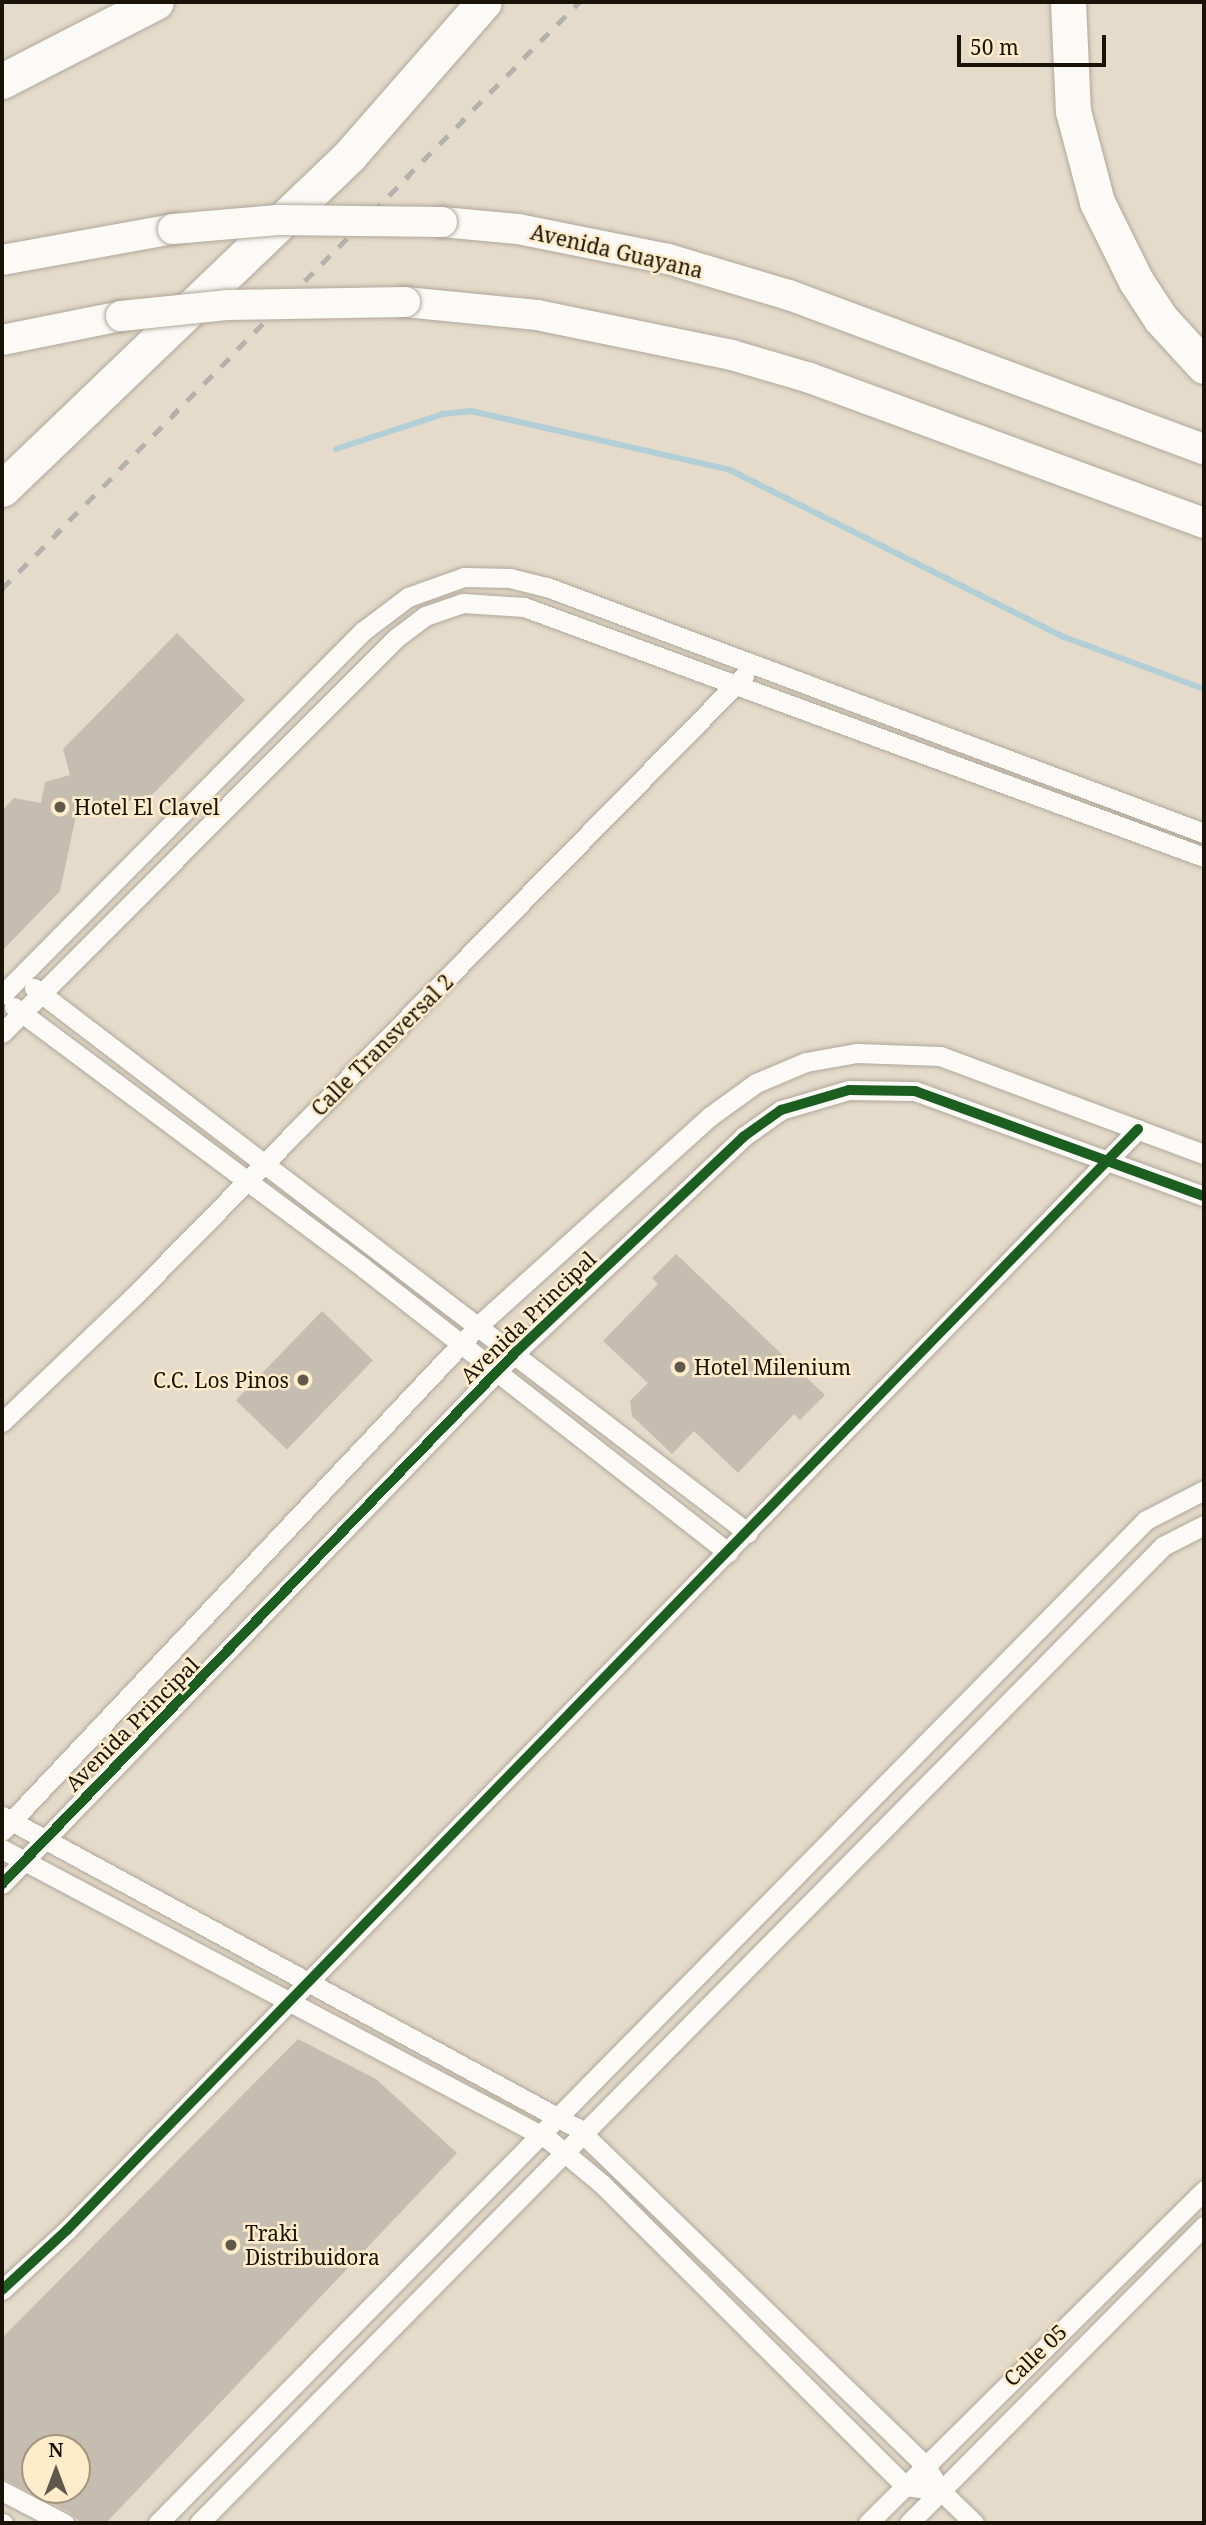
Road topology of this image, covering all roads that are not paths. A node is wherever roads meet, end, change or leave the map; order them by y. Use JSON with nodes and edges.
{"nodes":[{"id":1,"x":156,"y":2,"type":"edge"},
{"id":2,"x":484,"y":2,"type":"edge"},
{"id":3,"x":1068,"y":2,"type":"edge"},
{"id":4,"x":2,"y":81,"type":"edge"},
{"id":5,"x":2,"y":260,"type":"edge"},
{"id":6,"x":2,"y":340,"type":"edge"},
{"id":7,"x":1204,"y":366,"type":"edge"},
{"id":8,"x":1204,"y":449,"type":"edge"},
{"id":9,"x":2,"y":489,"type":"edge"},
{"id":10,"x":1204,"y":523,"type":"edge"},
{"id":11,"x":416,"y":593,"type":"junction"},
{"id":12,"x":425,"y":616,"type":"junction"},
{"id":13,"x":756,"y":663,"type":"junction"},
{"id":14,"x":737,"y":684,"type":"junction"},
{"id":15,"x":293,"y":701,"type":"junction"},
{"id":16,"x":314,"y":719,"type":"junction"},
{"id":17,"x":1204,"y":833,"type":"edge"},
{"id":18,"x":1204,"y":857,"type":"edge"},
{"id":19,"x":132,"y":863,"type":"junction"},
{"id":20,"x":153,"y":881,"type":"junction"},
{"id":21,"x":20,"y":977,"type":"junction"},
{"id":22,"x":42,"y":993,"type":"junction"},
{"id":23,"x":2,"y":997,"type":"edge"},
{"id":24,"x":22,"y":1013,"type":"junction"},
{"id":25,"x":2,"y":1033,"type":"edge"},
{"id":26,"x":1138,"y":1129,"type":"junction"},
{"id":27,"x":1204,"y":1154,"type":"edge"},
{"id":28,"x":1110,"y":1160,"type":"junction"},
{"id":29,"x":265,"y":1164,"type":"junction"},
{"id":30,"x":248,"y":1181,"type":"junction"},
{"id":31,"x":1204,"y":1196,"type":"edge"},
{"id":32,"x":480,"y":1324,"type":"junction"},
{"id":33,"x":463,"y":1345,"type":"junction"},
{"id":34,"x":516,"y":1352,"type":"junction"},
{"id":35,"x":497,"y":1372,"type":"junction"},
{"id":36,"x":2,"y":1422,"type":"edge"},
{"id":37,"x":1204,"y":1490,"type":"edge"},
{"id":38,"x":1204,"y":1525,"type":"edge"},
{"id":39,"x":748,"y":1533,"type":"junction"},
{"id":40,"x":728,"y":1552,"type":"junction"},
{"id":41,"x":1063,"y":1604,"type":"junction"},
{"id":42,"x":1083,"y":1626,"type":"junction"},
{"id":43,"x":962,"y":1706,"type":"junction"},
{"id":44,"x":985,"y":1726,"type":"junction"},
{"id":45,"x":5,"y":1823,"type":"edge"},
{"id":46,"x":46,"y":1839,"type":"junction"},
{"id":47,"x":2,"y":1849,"type":"edge"},
{"id":48,"x":24,"y":1861,"type":"junction"},
{"id":49,"x":2,"y":1884,"type":"edge"},
{"id":50,"x":307,"y":1979,"type":"junction"},
{"id":51,"x":287,"y":2001,"type":"junction"},
{"id":52,"x":561,"y":2116,"type":"junction"},
{"id":53,"x":583,"y":2133,"type":"junction"},
{"id":54,"x":542,"y":2135,"type":"junction"},
{"id":55,"x":566,"y":2152,"type":"junction"},
{"id":56,"x":1204,"y":2190,"type":"edge"},
{"id":57,"x":1204,"y":2226,"type":"edge"},
{"id":58,"x":2,"y":2290,"type":"edge"},
{"id":59,"x":925,"y":2465,"type":"junction"},
{"id":60,"x":905,"y":2486,"type":"junction"},
{"id":61,"x":2,"y":2491,"type":"edge"},
{"id":62,"x":941,"y":2491,"type":"junction"},
{"id":63,"x":64,"y":2523,"type":"edge"},
{"id":64,"x":159,"y":2523,"type":"edge"},
{"id":65,"x":199,"y":2523,"type":"edge"},
{"id":66,"x":868,"y":2523,"type":"edge"},
{"id":67,"x":909,"y":2523,"type":"edge"},
{"id":68,"x":974,"y":2523,"type":"edge"}],
"edges":[{"from":1,"to":4,"type":"highway"},
{"from":2,"to":9,"type":"highway"},
{"from":3,"to":7,"type":"highway"},
{"from":5,"to":8,"type":"main road","name":"Avenida Guayana","bridge":true},
{"from":6,"to":10,"type":"main road","bridge":true},
{"from":11,"to":12,"type":"street"},
{"from":11,"to":13,"type":"street"},
{"from":11,"to":15,"type":"street"},
{"from":12,"to":14,"type":"street"},
{"from":12,"to":16,"type":"street"},
{"from":13,"to":14,"type":"street","name":"Calle Transversal 2"},
{"from":13,"to":17,"type":"street"},
{"from":14,"to":18,"type":"street"},
{"from":14,"to":29,"type":"street","name":"Calle Transversal 2"},
{"from":15,"to":16,"type":"street"},
{"from":15,"to":19,"type":"street"},
{"from":16,"to":20,"type":"street"},
{"from":19,"to":20,"type":"street"},
{"from":19,"to":21,"type":"street"},
{"from":20,"to":22,"type":"street"},
{"from":21,"to":22,"type":"street"},
{"from":21,"to":23,"type":"street"},
{"from":22,"to":24,"type":"street"},
{"from":22,"to":29,"type":"street"},
{"from":23,"to":24,"type":"street"},
{"from":24,"to":25,"type":"street"},
{"from":24,"to":30,"type":"street"},
{"from":26,"to":27,"type":"street","name":"Avenida Principal"},
{"from":26,"to":28,"type":"street"},
{"from":26,"to":32,"type":"street","name":"Avenida Principal"},
{"from":28,"to":31,"type":"street","name":"Avenida Principal"},
{"from":28,"to":34,"type":"street","name":"Avenida Principal"},
{"from":28,"to":39,"type":"street"},
{"from":29,"to":30,"type":"street","name":"Calle Transversal 2"},
{"from":29,"to":32,"type":"street"},
{"from":30,"to":33,"type":"street"},
{"from":30,"to":36,"type":"street","name":"Calle Transversal 2"},
{"from":32,"to":33,"type":"street","name":"Avenida Principal"},
{"from":32,"to":34,"type":"street"},
{"from":33,"to":35,"type":"street"},
{"from":33,"to":45,"type":"street","name":"Avenida Principal"},
{"from":34,"to":35,"type":"street","name":"Avenida Principal"},
{"from":34,"to":39,"type":"street"},
{"from":35,"to":40,"type":"street"},
{"from":35,"to":46,"type":"street","name":"Avenida Principal"},
{"from":37,"to":41,"type":"street"},
{"from":38,"to":42,"type":"street"},
{"from":39,"to":40,"type":"street"},
{"from":40,"to":50,"type":"street"},
{"from":41,"to":42,"type":"street"},
{"from":41,"to":43,"type":"street"},
{"from":42,"to":44,"type":"street"},
{"from":43,"to":44,"type":"street"},
{"from":43,"to":52,"type":"street"},
{"from":44,"to":53,"type":"street"},
{"from":45,"to":46,"type":"street"},
{"from":46,"to":48,"type":"street","name":"Avenida Principal"},
{"from":46,"to":50,"type":"street"},
{"from":47,"to":48,"type":"street"},
{"from":48,"to":49,"type":"street","name":"Avenida Principal"},
{"from":48,"to":51,"type":"street"},
{"from":50,"to":51,"type":"street"},
{"from":50,"to":52,"type":"street"},
{"from":51,"to":54,"type":"street"},
{"from":51,"to":58,"type":"street"},
{"from":52,"to":53,"type":"street"},
{"from":52,"to":54,"type":"street"},
{"from":53,"to":55,"type":"street"},
{"from":53,"to":59,"type":"street"},
{"from":54,"to":55,"type":"street"},
{"from":54,"to":64,"type":"street"},
{"from":55,"to":60,"type":"street"},
{"from":55,"to":65,"type":"street"},
{"from":56,"to":59,"type":"street","name":"Calle 05"},
{"from":57,"to":62,"type":"street","name":"Calle 05"},
{"from":59,"to":60,"type":"street","name":"Calle 05"},
{"from":59,"to":62,"type":"street"},
{"from":60,"to":62,"type":"street"},
{"from":60,"to":66,"type":"street","name":"Calle 05"},
{"from":61,"to":63,"type":"street"},
{"from":62,"to":67,"type":"street","name":"Calle 05"},
{"from":62,"to":68,"type":"street"}]}
